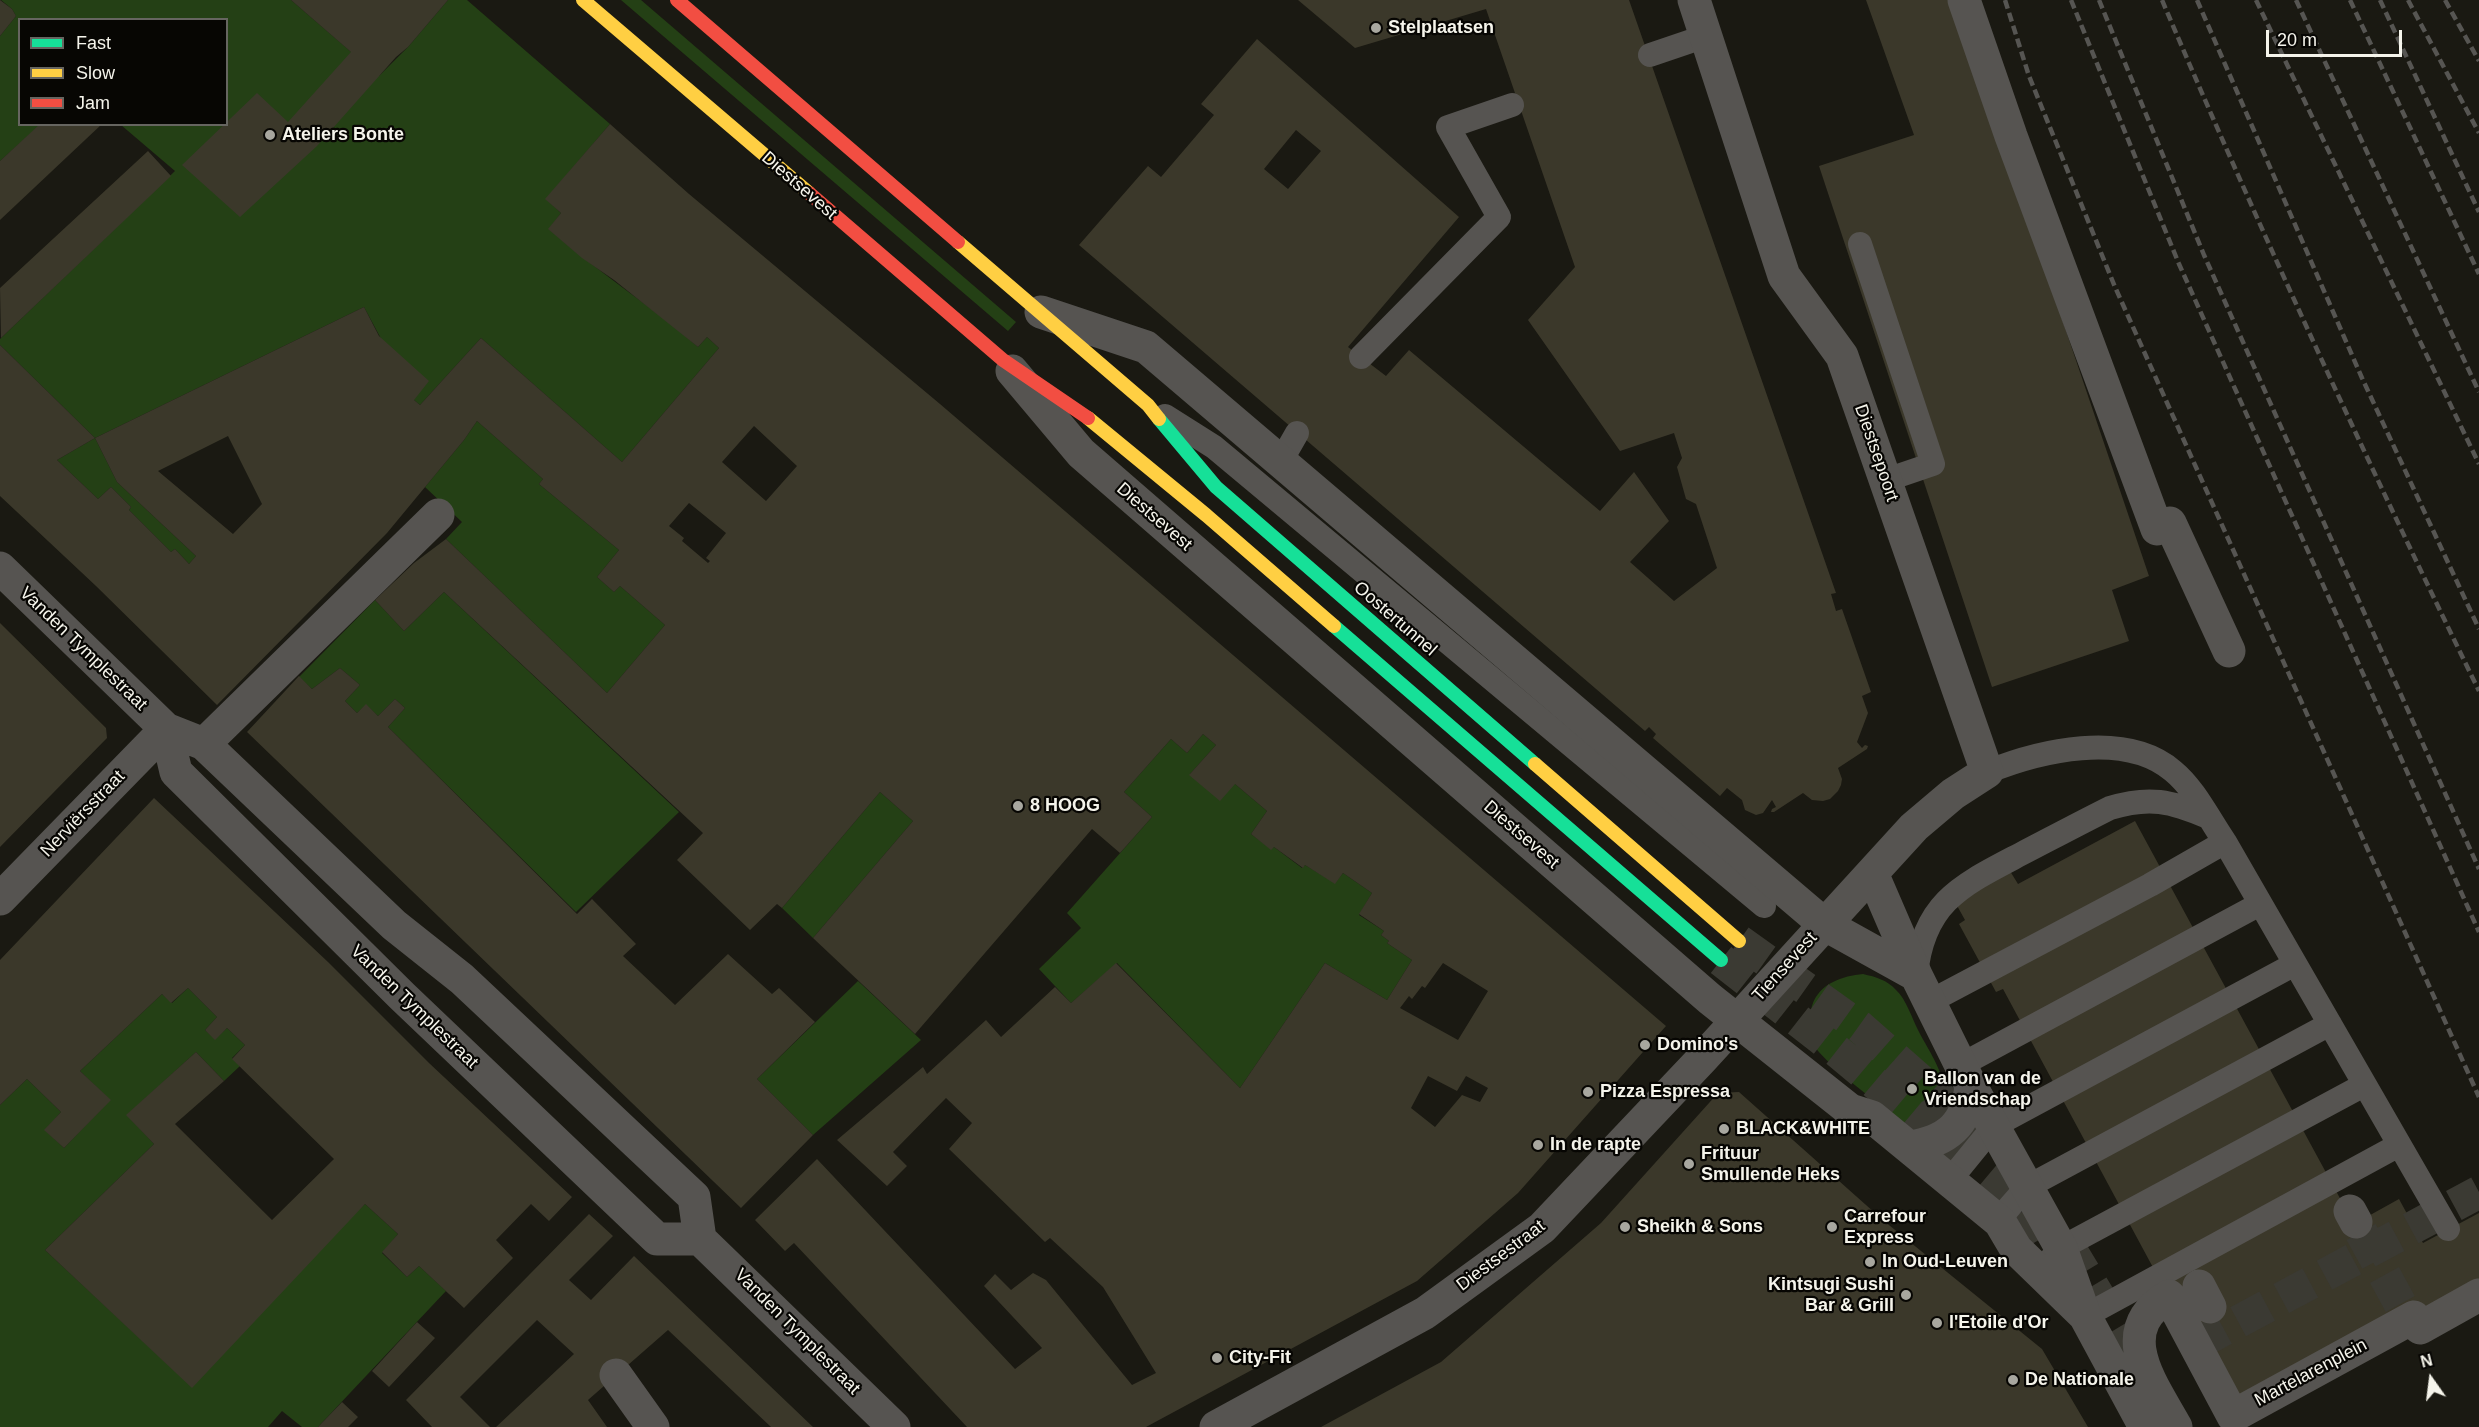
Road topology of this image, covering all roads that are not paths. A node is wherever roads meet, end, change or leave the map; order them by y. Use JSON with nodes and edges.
{"nodes":[{"id":1,"x":583,"y":0,"type":"edge"},
{"id":2,"x":677,"y":0,"type":"edge"},
{"id":3,"x":1695,"y":0,"type":"edge"},
{"id":4,"x":1964,"y":0,"type":"edge"},
{"id":5,"x":1706,"y":36,"type":"junction"},
{"id":6,"x":1650,"y":55,"type":"dead end"},
{"id":7,"x":1512,"y":105,"type":"dead end"},
{"id":8,"x":1860,"y":244,"type":"dead end"},
{"id":9,"x":1041,"y":312,"type":"junction"},
{"id":10,"x":1361,"y":357,"type":"dead end"},
{"id":11,"x":1003,"y":360,"type":"junction"},
{"id":12,"x":1148,"y":405,"type":"junction"},
{"id":13,"x":1297,"y":433,"type":"dead end"},
{"id":14,"x":1281,"y":461,"type":"junction"},
{"id":15,"x":1886,"y":480,"type":"junction"},
{"id":16,"x":438,"y":515,"type":"dead end"},
{"id":17,"x":0,"y":568,"type":"edge"},
{"id":18,"x":2229,"y":651,"type":"dead end"},
{"id":19,"x":166,"y":729,"type":"junction"},
{"id":20,"x":204,"y":744,"type":"junction"},
{"id":21,"x":1987,"y":772,"type":"junction"},
{"id":22,"x":2208,"y":818,"type":"junction"},
{"id":23,"x":2225,"y":842,"type":"junction"},
{"id":24,"x":1872,"y":873,"type":"junction"},
{"id":25,"x":0,"y":898,"type":"edge"},
{"id":26,"x":2260,"y":904,"type":"junction"},
{"id":27,"x":1764,"y":906,"type":"dead end"},
{"id":28,"x":1824,"y":924,"type":"junction"},
{"id":29,"x":1739,"y":941,"type":"tunnel mouth"},
{"id":30,"x":1721,"y":960,"type":"tunnel mouth"},
{"id":31,"x":2295,"y":964,"type":"junction"},
{"id":32,"x":1922,"y":989,"type":"junction"},
{"id":33,"x":1737,"y":1021,"type":"junction"},
{"id":34,"x":2330,"y":1024,"type":"junction"},
{"id":35,"x":1966,"y":1075,"type":"junction"},
{"id":36,"x":2364,"y":1085,"type":"junction"},
{"id":37,"x":1994,"y":1126,"type":"junction"},
{"id":38,"x":2399,"y":1145,"type":"junction"},
{"id":39,"x":1910,"y":1147,"type":"junction"},
{"id":40,"x":1950,"y":1180,"type":"junction"},
{"id":41,"x":2027,"y":1187,"type":"junction"},
{"id":42,"x":2000,"y":1222,"type":"junction"},
{"id":43,"x":2448,"y":1229,"type":"dead end"},
{"id":44,"x":700,"y":1239,"type":"junction"},
{"id":45,"x":2051,"y":1260,"type":"junction"},
{"id":46,"x":2479,"y":1295,"type":"edge"},
{"id":47,"x":2085,"y":1316,"type":"junction"},
{"id":48,"x":616,"y":1375,"type":"dead end"},
{"id":49,"x":883,"y":1416,"type":"edge"},
{"id":50,"x":654,"y":1427,"type":"edge"},
{"id":51,"x":1216,"y":1427,"type":"edge"},
{"id":52,"x":2145,"y":1427,"type":"edge"},
{"id":53,"x":2176,"y":1427,"type":"edge"}],
"edges":[{"from":1,"to":11,"type":"main road","name":"Diestsevest"},
{"from":2,"to":9,"type":"main road"},
{"from":3,"to":5,"type":"street","name":"Diestsepoort"},
{"from":4,"to":18,"type":"street"},
{"from":5,"to":6,"type":"lane"},
{"from":5,"to":15,"type":"street","name":"Diestsepoort"},
{"from":7,"to":10,"type":"lane"},
{"from":8,"to":15,"type":"lane"},
{"from":9,"to":12,"type":"main road","name":"Oostertunnel"},
{"from":9,"to":14,"type":"street"},
{"from":11,"to":30,"type":"main road"},
{"from":11,"to":33,"type":"street","name":"Diestsevest"},
{"from":12,"to":27,"type":"lane"},
{"from":12,"to":29,"type":"main road","name":"Oostertunnel"},
{"from":13,"to":14,"type":"lane"},
{"from":14,"to":28,"type":"street"},
{"from":15,"to":21,"type":"street","name":"Diestsepoort"},
{"from":16,"to":20,"type":"street"},
{"from":17,"to":19,"type":"street","name":"Vanden Tymplestraat"},
{"from":19,"to":20,"type":"street","name":"Vanden Tymplestraat"},
{"from":19,"to":25,"type":"street","name":"Nerviërsstraat"},
{"from":19,"to":44,"type":"street","name":"Vanden Tymplestraat"},
{"from":20,"to":44,"type":"street","name":"Vanden Tymplestraat"},
{"from":21,"to":22,"type":"lane"},
{"from":21,"to":24,"type":"street"},
{"from":22,"to":23,"type":"lane"},
{"from":22,"to":32,"type":"lane"},
{"from":23,"to":26,"type":"lane"},
{"from":23,"to":32,"type":"lane"},
{"from":24,"to":28,"type":"street"},
{"from":24,"to":32,"type":"street"},
{"from":26,"to":31,"type":"lane"},
{"from":26,"to":35,"type":"lane"},
{"from":28,"to":32,"type":"street","name":"Tiensevest"},
{"from":28,"to":33,"type":"street","name":"Tiensevest"},
{"from":31,"to":34,"type":"lane"},
{"from":31,"to":37,"type":"lane"},
{"from":32,"to":35,"type":"street"},
{"from":33,"to":39,"type":"street"},
{"from":33,"to":51,"type":"street","name":"Diestsestraat"},
{"from":34,"to":36,"type":"lane"},
{"from":34,"to":41,"type":"lane"},
{"from":35,"to":37,"type":"street"},
{"from":35,"to":39,"type":"street"},
{"from":36,"to":38,"type":"lane"},
{"from":36,"to":45,"type":"lane"},
{"from":37,"to":40,"type":"lane"},
{"from":37,"to":41,"type":"street"},
{"from":38,"to":43,"type":"lane"},
{"from":38,"to":47,"type":"lane"},
{"from":39,"to":40,"type":"street"},
{"from":40,"to":42,"type":"street"},
{"from":41,"to":42,"type":"lane"},
{"from":41,"to":45,"type":"street"},
{"from":42,"to":45,"type":"street"},
{"from":44,"to":49,"type":"street","name":"Vanden Tymplestraat"},
{"from":45,"to":47,"type":"street"},
{"from":46,"to":53,"type":"street","name":"Martelarenplein"},
{"from":47,"to":52,"type":"street"},
{"from":48,"to":50,"type":"street"}]}
